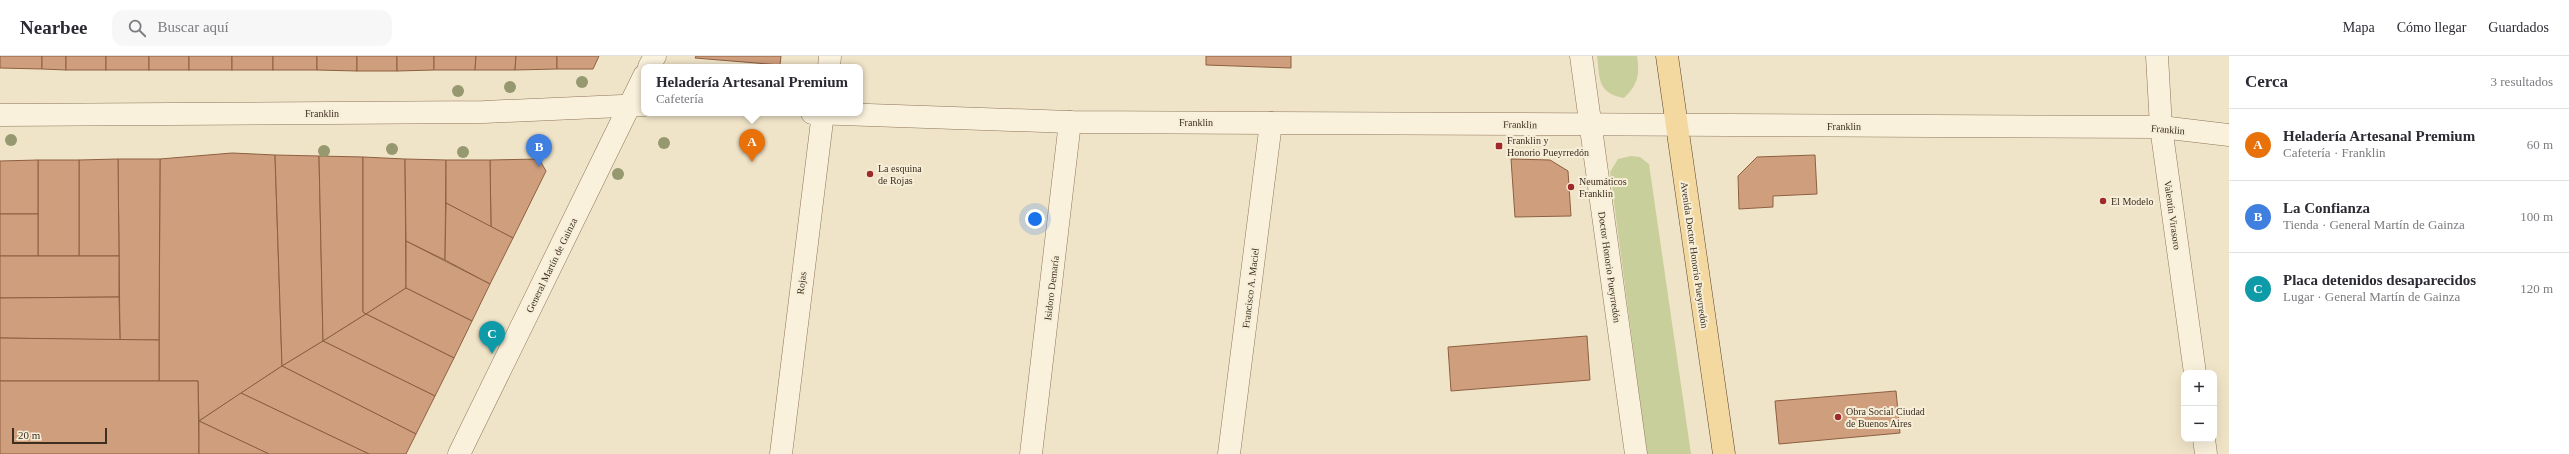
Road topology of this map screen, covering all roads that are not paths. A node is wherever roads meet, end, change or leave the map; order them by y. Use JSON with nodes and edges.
{"nodes":[{"id":1,"x":1581,"y":56,"type":"edge"},
{"id":2,"x":1667,"y":56,"type":"edge"},
{"id":3,"x":2157,"y":56,"type":"edge"},
{"id":4,"x":641,"y":88,"type":"edge"},
{"id":5,"x":637,"y":105,"type":"edge"},
{"id":6,"x":0,"y":115,"type":"edge"},
{"id":7,"x":863,"y":115,"type":"edge"},
{"id":8,"x":819,"y":116,"type":"edge"},
{"id":9,"x":1070,"y":122,"type":"junction"},
{"id":10,"x":1271,"y":123,"type":"junction"},
{"id":11,"x":1590,"y":124,"type":"junction"},
{"id":12,"x":1676,"y":126,"type":"junction"},
{"id":13,"x":2161,"y":127,"type":"junction"},
{"id":14,"x":2229,"y":135,"type":"edge"},
{"id":15,"x":2195,"y":370,"type":"edge"},
{"id":16,"x":2204,"y":442,"type":"edge"},
{"id":17,"x":459,"y":454,"type":"edge"},
{"id":18,"x":781,"y":454,"type":"edge"},
{"id":19,"x":1031,"y":454,"type":"edge"},
{"id":20,"x":1229,"y":454,"type":"edge"},
{"id":21,"x":1636,"y":454,"type":"edge"},
{"id":22,"x":1724,"y":454,"type":"edge"},
{"id":23,"x":2206,"y":454,"type":"edge"}],
"edges":[{"from":1,"to":11,"type":"street","name":"Doctor Honorio Pueyrredón"},
{"from":2,"to":12,"type":"main road","name":"Avenida Doctor Honorio Pueyrredón"},
{"from":3,"to":13,"type":"street","name":"Valentín Virasoro"},
{"from":4,"to":5,"type":"street","name":"General Martín de Gainza"},
{"from":5,"to":6,"type":"street","name":"Franklin"},
{"from":5,"to":17,"type":"street","name":"General Martín de Gainza"},
{"from":7,"to":9,"type":"street","name":"Franklin"},
{"from":8,"to":18,"type":"street","name":"Rojas"},
{"from":9,"to":10,"type":"street","name":"Franklin"},
{"from":9,"to":19,"type":"street","name":"Isidoro Demaría"},
{"from":10,"to":11,"type":"street","name":"Franklin"},
{"from":10,"to":20,"type":"street","name":"Francisco A. Maciel"},
{"from":11,"to":12,"type":"street","name":"Franklin"},
{"from":11,"to":21,"type":"street","name":"Doctor Honorio Pueyrredón"},
{"from":12,"to":13,"type":"street","name":"Franklin"},
{"from":12,"to":22,"type":"main road","name":"Avenida Doctor Honorio Pueyrredón"},
{"from":13,"to":14,"type":"street","name":"Franklin"},
{"from":13,"to":15,"type":"street","name":"Valentín Virasoro"},
{"from":16,"to":23,"type":"street"}]}
